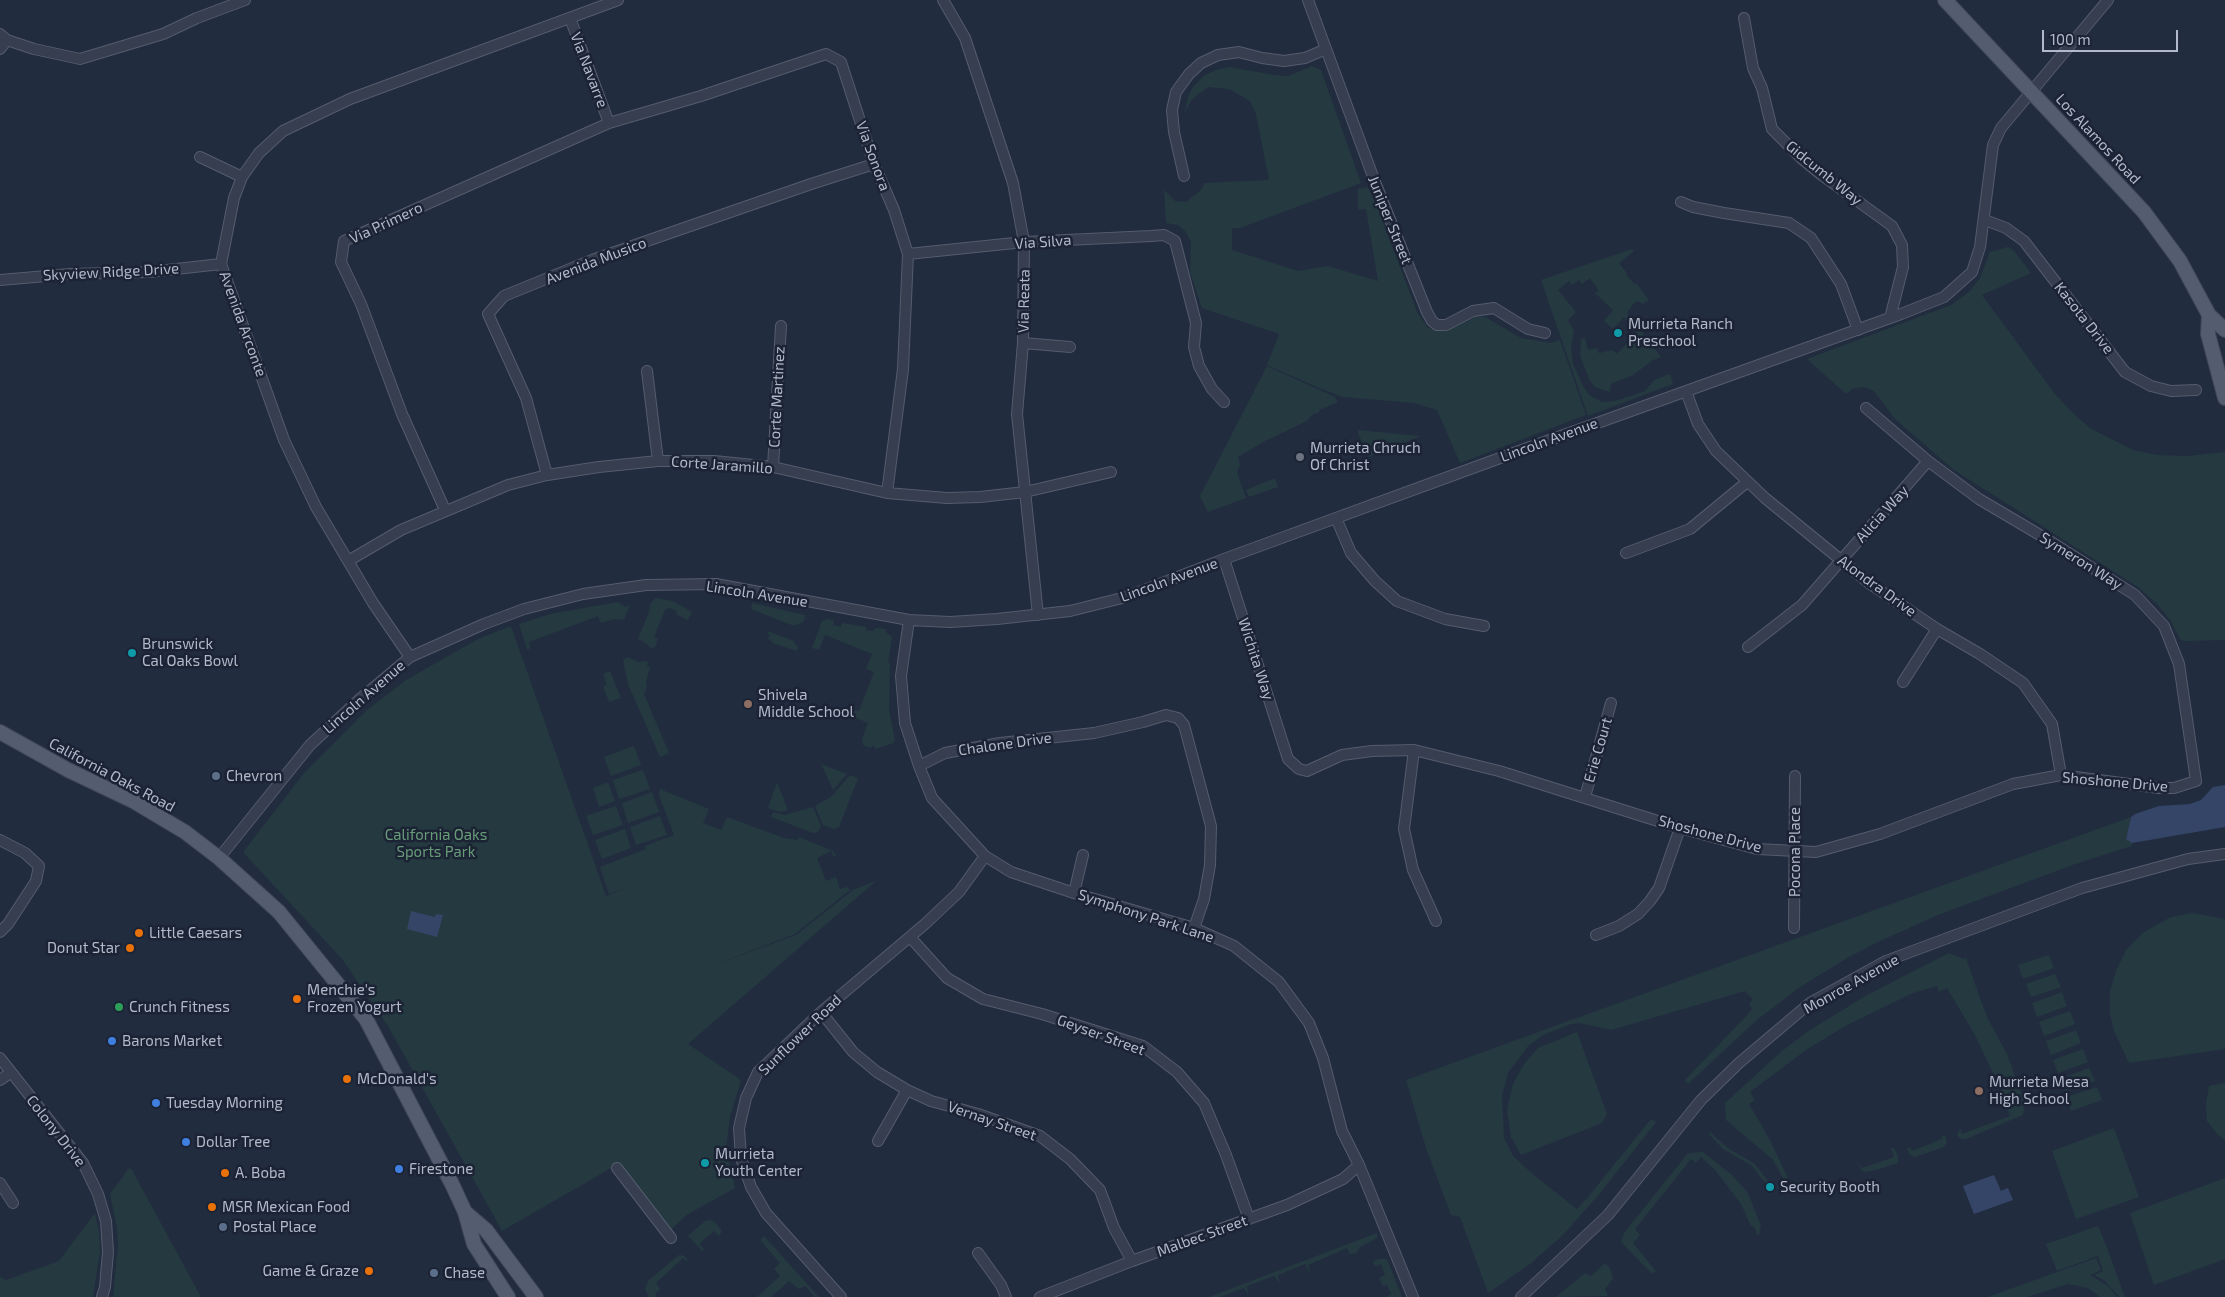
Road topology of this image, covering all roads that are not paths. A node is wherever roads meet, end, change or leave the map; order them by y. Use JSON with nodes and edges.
{"nodes":[{"id":1,"x":245,"y":0,"type":"edge"},
{"id":2,"x":618,"y":0,"type":"edge"},
{"id":3,"x":942,"y":0,"type":"edge"},
{"id":4,"x":1308,"y":0,"type":"edge"},
{"id":5,"x":1945,"y":0,"type":"edge"},
{"id":6,"x":2108,"y":0,"type":"edge"},
{"id":7,"x":233,"y":2,"type":"edge"},
{"id":8,"x":570,"y":18,"type":"junction"},
{"id":9,"x":1744,"y":18,"type":"dead end"},
{"id":10,"x":3,"y":37,"type":"edge"},
{"id":11,"x":0,"y":49,"type":"edge"},
{"id":12,"x":1326,"y":49,"type":"junction"},
{"id":13,"x":2031,"y":92,"type":"junction"},
{"id":14,"x":609,"y":123,"type":"junction"},
{"id":15,"x":200,"y":157,"type":"dead end"},
{"id":16,"x":874,"y":164,"type":"junction"},
{"id":17,"x":1184,"y":176,"type":"dead end"},
{"id":18,"x":242,"y":177,"type":"junction"},
{"id":19,"x":1681,"y":202,"type":"dead end"},
{"id":20,"x":1985,"y":220,"type":"junction"},
{"id":21,"x":1024,"y":242,"type":"junction"},
{"id":22,"x":908,"y":254,"type":"junction"},
{"id":23,"x":221,"y":264,"type":"junction"},
{"id":24,"x":0,"y":280,"type":"edge"},
{"id":25,"x":2209,"y":315,"type":"junction"},
{"id":26,"x":1890,"y":318,"type":"junction"},
{"id":27,"x":781,"y":326,"type":"dead end"},
{"id":28,"x":1858,"y":330,"type":"junction"},
{"id":29,"x":2225,"y":330,"type":"edge"},
{"id":30,"x":1545,"y":333,"type":"dead end"},
{"id":31,"x":1023,"y":343,"type":"junction"},
{"id":32,"x":1070,"y":347,"type":"dead end"},
{"id":33,"x":648,"y":371,"type":"dead end"},
{"id":34,"x":2196,"y":390,"type":"dead end"},
{"id":35,"x":1686,"y":391,"type":"junction"},
{"id":36,"x":2225,"y":398,"type":"edge"},
{"id":37,"x":1224,"y":402,"type":"dead end"},
{"id":38,"x":1866,"y":408,"type":"dead end"},
{"id":39,"x":658,"y":461,"type":"junction"},
{"id":40,"x":1928,"y":461,"type":"junction"},
{"id":41,"x":773,"y":467,"type":"junction"},
{"id":42,"x":1111,"y":472,"type":"dead end"},
{"id":43,"x":547,"y":475,"type":"junction"},
{"id":44,"x":1747,"y":482,"type":"junction"},
{"id":45,"x":1025,"y":492,"type":"junction"},
{"id":46,"x":887,"y":493,"type":"junction"},
{"id":47,"x":445,"y":510,"type":"junction"},
{"id":48,"x":1336,"y":518,"type":"junction"},
{"id":49,"x":1626,"y":553,"type":"dead end"},
{"id":50,"x":1224,"y":559,"type":"junction"},
{"id":51,"x":1840,"y":560,"type":"junction"},
{"id":52,"x":348,"y":561,"type":"junction"},
{"id":53,"x":1038,"y":615,"type":"junction"},
{"id":54,"x":909,"y":620,"type":"junction"},
{"id":55,"x":1484,"y":626,"type":"dead end"},
{"id":56,"x":1937,"y":629,"type":"junction"},
{"id":57,"x":1748,"y":647,"type":"dead end"},
{"id":58,"x":410,"y":657,"type":"junction"},
{"id":59,"x":1903,"y":682,"type":"dead end"},
{"id":60,"x":1611,"y":703,"type":"dead end"},
{"id":61,"x":0,"y":732,"type":"edge"},
{"id":62,"x":1414,"y":750,"type":"junction"},
{"id":63,"x":1288,"y":760,"type":"joint"},
{"id":64,"x":918,"y":766,"type":"junction"},
{"id":65,"x":2061,"y":775,"type":"junction"},
{"id":66,"x":1795,"y":776,"type":"dead end"},
{"id":67,"x":2196,"y":781,"type":"joint"},
{"id":68,"x":1585,"y":797,"type":"junction"},
{"id":69,"x":1680,"y":828,"type":"junction"},
{"id":70,"x":0,"y":840,"type":"edge"},
{"id":71,"x":1796,"y":851,"type":"junction"},
{"id":72,"x":2225,"y":854,"type":"edge"},
{"id":73,"x":1084,"y":855,"type":"dead end"},
{"id":74,"x":985,"y":856,"type":"junction"},
{"id":75,"x":220,"y":858,"type":"junction"},
{"id":76,"x":1074,"y":893,"type":"junction"},
{"id":77,"x":1436,"y":921,"type":"dead end"},
{"id":78,"x":1194,"y":928,"type":"junction"},
{"id":79,"x":1794,"y":928,"type":"dead end"},
{"id":80,"x":0,"y":932,"type":"edge"},
{"id":81,"x":1596,"y":935,"type":"dead end"},
{"id":82,"x":910,"y":937,"type":"junction"},
{"id":83,"x":821,"y":1012,"type":"junction"},
{"id":84,"x":0,"y":1058,"type":"edge"},
{"id":85,"x":10,"y":1073,"type":"junction"},
{"id":86,"x":0,"y":1080,"type":"edge"},
{"id":87,"x":907,"y":1090,"type":"junction"},
{"id":88,"x":878,"y":1141,"type":"dead end"},
{"id":89,"x":1359,"y":1165,"type":"junction"},
{"id":90,"x":617,"y":1168,"type":"dead end"},
{"id":91,"x":0,"y":1184,"type":"edge"},
{"id":92,"x":13,"y":1203,"type":"dead end"},
{"id":93,"x":465,"y":1212,"type":"junction"},
{"id":94,"x":1249,"y":1219,"type":"junction"},
{"id":95,"x":671,"y":1238,"type":"dead end"},
{"id":96,"x":978,"y":1254,"type":"dead end"},
{"id":97,"x":1132,"y":1261,"type":"junction"},
{"id":98,"x":102,"y":1297,"type":"edge"},
{"id":99,"x":508,"y":1297,"type":"edge"},
{"id":100,"x":536,"y":1297,"type":"edge"},
{"id":101,"x":841,"y":1297,"type":"edge"},
{"id":102,"x":1006,"y":1297,"type":"edge"},
{"id":103,"x":1040,"y":1297,"type":"edge"},
{"id":104,"x":1413,"y":1297,"type":"edge"},
{"id":105,"x":1520,"y":1297,"type":"edge"}],
"edges":[{"from":1,"to":7,"type":"street"},
{"from":2,"to":8,"type":"street"},
{"from":3,"to":21,"type":"street","name":"Via Reata"},
{"from":4,"to":12,"type":"street","name":"Juniper Street"},
{"from":5,"to":13,"type":"main road","name":"Los Alamos Road"},
{"from":6,"to":13,"type":"street","name":"Lincoln Avenue"},
{"from":7,"to":10,"type":"street"},
{"from":8,"to":14,"type":"street","name":"Via Navarre"},
{"from":8,"to":18,"type":"street","name":"Avenida Arconte"},
{"from":9,"to":26,"type":"street","name":"Gidcumb Way"},
{"from":10,"to":11,"type":"street"},
{"from":12,"to":17,"type":"street"},
{"from":12,"to":30,"type":"street","name":"Juniper Street"},
{"from":13,"to":20,"type":"street","name":"Lincoln Avenue"},
{"from":13,"to":25,"type":"main road","name":"Los Alamos Road"},
{"from":14,"to":16,"type":"street","name":"Via Sonora"},
{"from":14,"to":47,"type":"street","name":"Via Primero"},
{"from":15,"to":18,"type":"street"},
{"from":16,"to":22,"type":"street","name":"Via Sonora"},
{"from":16,"to":43,"type":"street","name":"Avenida Musico"},
{"from":18,"to":23,"type":"street","name":"Avenida Arconte"},
{"from":19,"to":28,"type":"street"},
{"from":20,"to":26,"type":"street","name":"Lincoln Avenue"},
{"from":20,"to":34,"type":"street","name":"Kasota Drive"},
{"from":21,"to":22,"type":"street","name":"Via Silva"},
{"from":21,"to":31,"type":"street","name":"Via Reata"},
{"from":21,"to":37,"type":"street","name":"Via Silva"},
{"from":22,"to":46,"type":"street","name":"Via Sonora"},
{"from":23,"to":24,"type":"street","name":"Skyview Ridge Drive"},
{"from":23,"to":52,"type":"street","name":"Avenida Arconte"},
{"from":25,"to":29,"type":"main road","name":"Los Alamos Road"},
{"from":25,"to":36,"type":"main road","name":"Los Alamos Road"},
{"from":26,"to":28,"type":"street","name":"Lincoln Avenue"},
{"from":27,"to":41,"type":"street","name":"Corte Martinez"},
{"from":28,"to":35,"type":"street","name":"Lincoln Avenue"},
{"from":31,"to":32,"type":"street"},
{"from":31,"to":45,"type":"street","name":"Via Reata"},
{"from":33,"to":39,"type":"street"},
{"from":35,"to":44,"type":"street","name":"Alondra Drive"},
{"from":35,"to":48,"type":"street","name":"Lincoln Avenue"},
{"from":38,"to":40,"type":"street","name":"Symeron Way"},
{"from":39,"to":41,"type":"street","name":"Corte Jaramillo"},
{"from":39,"to":43,"type":"street","name":"Corte Jaramillo"},
{"from":40,"to":51,"type":"street","name":"Alicia Way"},
{"from":40,"to":67,"type":"street","name":"Symeron Way"},
{"from":41,"to":46,"type":"street","name":"Corte Jaramillo"},
{"from":42,"to":45,"type":"street","name":"Corte Jaramillo"},
{"from":43,"to":47,"type":"street","name":"Corte Jaramillo"},
{"from":44,"to":49,"type":"street"},
{"from":44,"to":51,"type":"street","name":"Alondra Drive"},
{"from":45,"to":46,"type":"street","name":"Corte Jaramillo"},
{"from":45,"to":53,"type":"street","name":"Via Reata"},
{"from":47,"to":52,"type":"street","name":"Corte Jaramillo"},
{"from":48,"to":50,"type":"street","name":"Lincoln Avenue"},
{"from":48,"to":55,"type":"street"},
{"from":50,"to":53,"type":"street","name":"Lincoln Avenue"},
{"from":50,"to":63,"type":"street","name":"Wichita Way"},
{"from":51,"to":56,"type":"street","name":"Alondra Drive"},
{"from":51,"to":57,"type":"street","name":"Alicia Way"},
{"from":52,"to":58,"type":"street","name":"Avenida Arconte"},
{"from":53,"to":54,"type":"street","name":"Lincoln Avenue"},
{"from":54,"to":58,"type":"street","name":"Lincoln Avenue"},
{"from":54,"to":64,"type":"street","name":"Symphony Park Lane"},
{"from":56,"to":59,"type":"street"},
{"from":56,"to":65,"type":"street","name":"Alondra Drive"},
{"from":58,"to":75,"type":"street","name":"Lincoln Avenue"},
{"from":60,"to":68,"type":"street","name":"Erie Court"},
{"from":61,"to":75,"type":"main road","name":"California Oaks Road"},
{"from":62,"to":63,"type":"street","name":"Shoshone Drive"},
{"from":62,"to":68,"type":"street","name":"Shoshone Drive"},
{"from":62,"to":77,"type":"street"},
{"from":64,"to":74,"type":"street","name":"Symphony Park Lane"},
{"from":64,"to":78,"type":"street","name":"Chalone Drive"},
{"from":65,"to":67,"type":"street","name":"Shoshone Drive"},
{"from":65,"to":71,"type":"street","name":"Shoshone Drive"},
{"from":66,"to":71,"type":"street","name":"Pocona Place"},
{"from":68,"to":69,"type":"street","name":"Shoshone Drive"},
{"from":69,"to":71,"type":"street","name":"Shoshone Drive"},
{"from":69,"to":81,"type":"street"},
{"from":70,"to":80,"type":"street"},
{"from":71,"to":79,"type":"street","name":"Pocona Place"},
{"from":72,"to":105,"type":"street","name":"Monroe Avenue"},
{"from":73,"to":76,"type":"street"},
{"from":74,"to":76,"type":"street","name":"Symphony Park Lane"},
{"from":74,"to":82,"type":"street","name":"Sunflower Road"},
{"from":75,"to":93,"type":"main road","name":"California Oaks Road"},
{"from":76,"to":78,"type":"street","name":"Symphony Park Lane"},
{"from":78,"to":89,"type":"street","name":"Symphony Park Lane"},
{"from":82,"to":83,"type":"street","name":"Sunflower Road"},
{"from":82,"to":94,"type":"street","name":"Geyser Street"},
{"from":83,"to":87,"type":"street","name":"Vernay Street"},
{"from":83,"to":101,"type":"street","name":"Sunflower Road"},
{"from":84,"to":85,"type":"street","name":"Colony Drive"},
{"from":85,"to":86,"type":"street"},
{"from":85,"to":98,"type":"street","name":"Colony Drive"},
{"from":87,"to":88,"type":"street"},
{"from":87,"to":97,"type":"street","name":"Vernay Street"},
{"from":89,"to":94,"type":"street","name":"Malbec Street"},
{"from":89,"to":104,"type":"street","name":"Symphony Park Lane"},
{"from":90,"to":95,"type":"street"},
{"from":91,"to":92,"type":"street"},
{"from":93,"to":99,"type":"main road","name":"California Oaks Road"},
{"from":93,"to":100,"type":"main road","name":"California Oaks Road"},
{"from":94,"to":97,"type":"street","name":"Malbec Street"},
{"from":96,"to":102,"type":"street"},
{"from":97,"to":103,"type":"street","name":"Malbec Street"}]}
